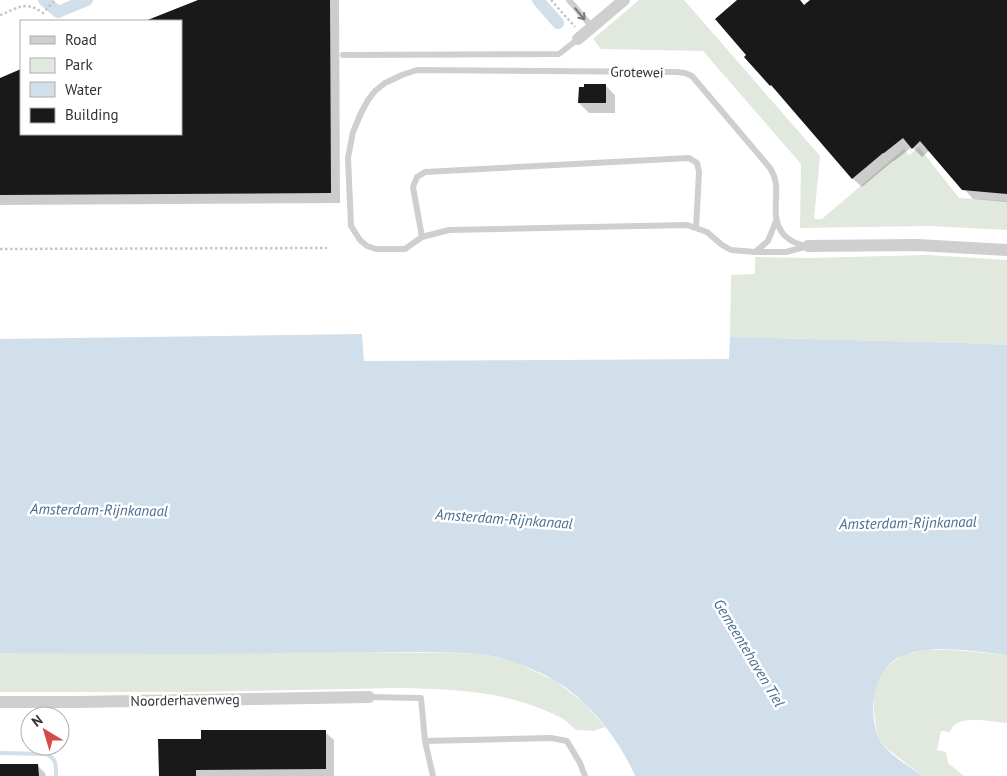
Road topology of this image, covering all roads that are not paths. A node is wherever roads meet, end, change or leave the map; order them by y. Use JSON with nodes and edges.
{"nodes":[{"id":1,"x":569,"y":0,"type":"edge"},
{"id":2,"x":624,"y":0,"type":"edge"},
{"id":3,"x":584,"y":34,"type":"junction"},
{"id":4,"x":343,"y":55,"type":"dead end"},
{"id":5,"x":776,"y":221,"type":"junction"},
{"id":6,"x":696,"y":228,"type":"junction"},
{"id":7,"x":422,"y":238,"type":"junction"},
{"id":8,"x":808,"y":246,"type":"junction"},
{"id":9,"x":1007,"y":250,"type":"edge"},
{"id":10,"x":755,"y":252,"type":"junction"},
{"id":11,"x":369,"y":696,"type":"joint"},
{"id":12,"x":0,"y":702,"type":"edge"},
{"id":13,"x":425,"y":741,"type":"junction"},
{"id":14,"x":433,"y":776,"type":"edge"},
{"id":15,"x":585,"y":776,"type":"edge"}],
"edges":[{"from":1,"to":3,"type":"lane","one_way":true},
{"from":2,"to":3,"type":"street"},
{"from":3,"to":4,"type":"lane"},
{"from":5,"to":7,"type":"lane","name":"Grotewei"},
{"from":5,"to":8,"type":"lane"},
{"from":5,"to":10,"type":"lane"},
{"from":6,"to":7,"type":"lane"},
{"from":6,"to":7,"type":"lane"},
{"from":6,"to":10,"type":"lane"},
{"from":8,"to":9,"type":"street"},
{"from":8,"to":10,"type":"lane"},
{"from":11,"to":12,"type":"street","name":"Noorderhavenweg"},
{"from":11,"to":13,"type":"lane"},
{"from":13,"to":14,"type":"lane"},
{"from":13,"to":15,"type":"lane"}]}
